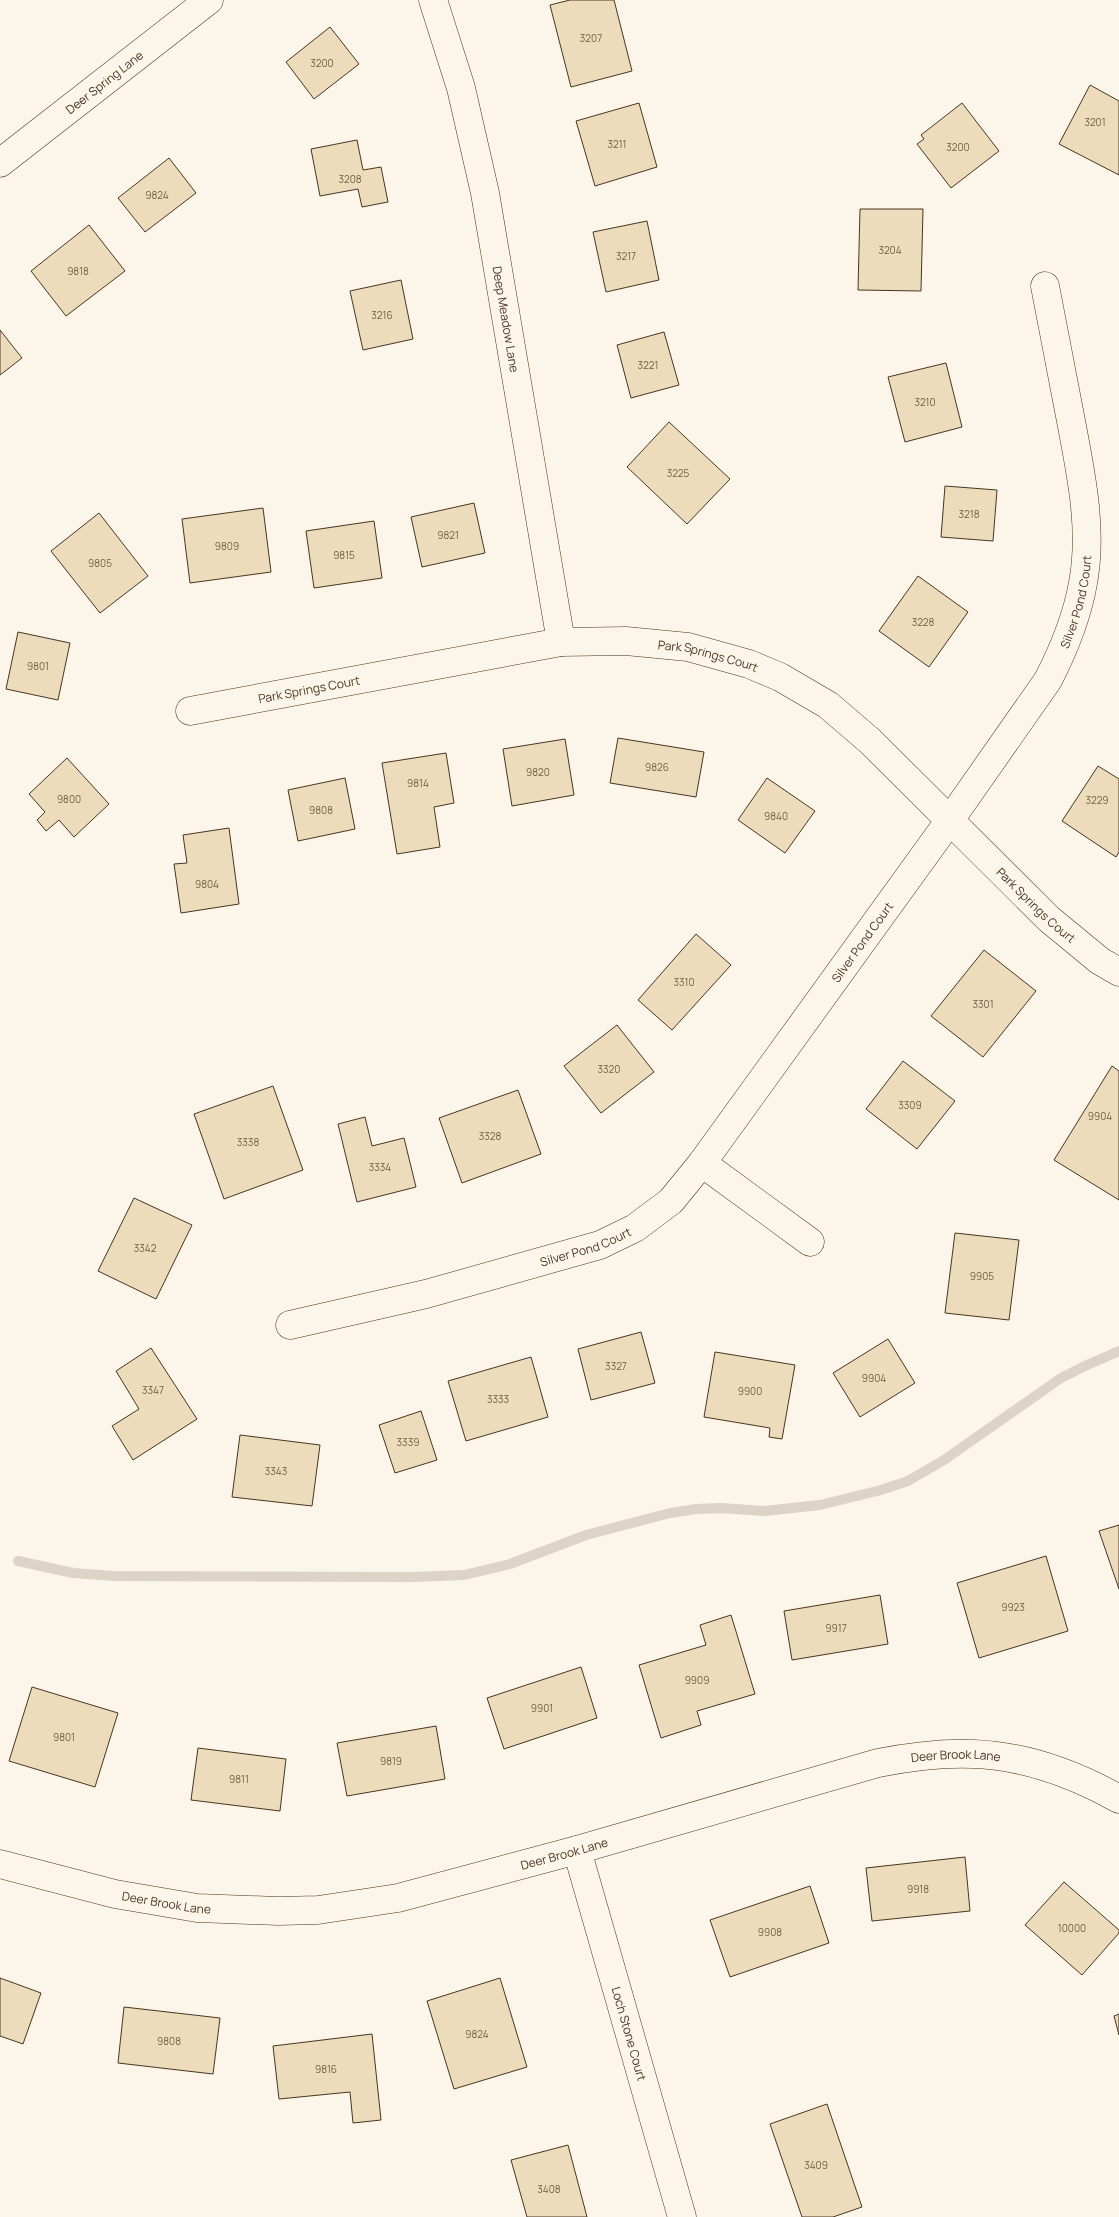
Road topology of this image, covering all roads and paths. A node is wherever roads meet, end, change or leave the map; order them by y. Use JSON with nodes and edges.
{"nodes":[{"id":1,"x":210,"y":0,"type":"edge"},
{"id":2,"x":433,"y":0,"type":"edge"},
{"id":3,"x":0,"y":163,"type":"edge"},
{"id":4,"x":1045,"y":286,"type":"dead end"},
{"id":5,"x":561,"y":642,"type":"junction"},
{"id":6,"x":190,"y":711,"type":"dead end"},
{"id":7,"x":950,"y":820,"type":"junction"},
{"id":8,"x":1119,"y":972,"type":"edge"},
{"id":9,"x":702,"y":1163,"type":"junction"},
{"id":10,"x":810,"y":1242,"type":"dead end"},
{"id":11,"x":290,"y":1325,"type":"dead end"},
{"id":12,"x":1115,"y":1788,"type":"edge"},
{"id":13,"x":577,"y":1850,"type":"junction"},
{"id":14,"x":0,"y":1864,"type":"edge"},
{"id":15,"x":682,"y":2217,"type":"edge"}],
"edges":[{"from":1,"to":3,"type":"street","name":"Deer Spring Lane"},
{"from":2,"to":5,"type":"street","name":"Deep Meadow Lane"},
{"from":4,"to":7,"type":"street","name":"Silver Pond Court"},
{"from":5,"to":6,"type":"street","name":"Park Springs Court"},
{"from":5,"to":7,"type":"street","name":"Park Springs Court"},
{"from":7,"to":8,"type":"street","name":"Park Springs Court"},
{"from":7,"to":9,"type":"street","name":"Silver Pond Court"},
{"from":9,"to":10,"type":"street"},
{"from":9,"to":11,"type":"street","name":"Silver Pond Court"},
{"from":12,"to":13,"type":"street","name":"Deer Brook Lane"},
{"from":13,"to":14,"type":"street","name":"Deer Brook Lane"},
{"from":13,"to":15,"type":"street","name":"Loch Stone Court"}]}
